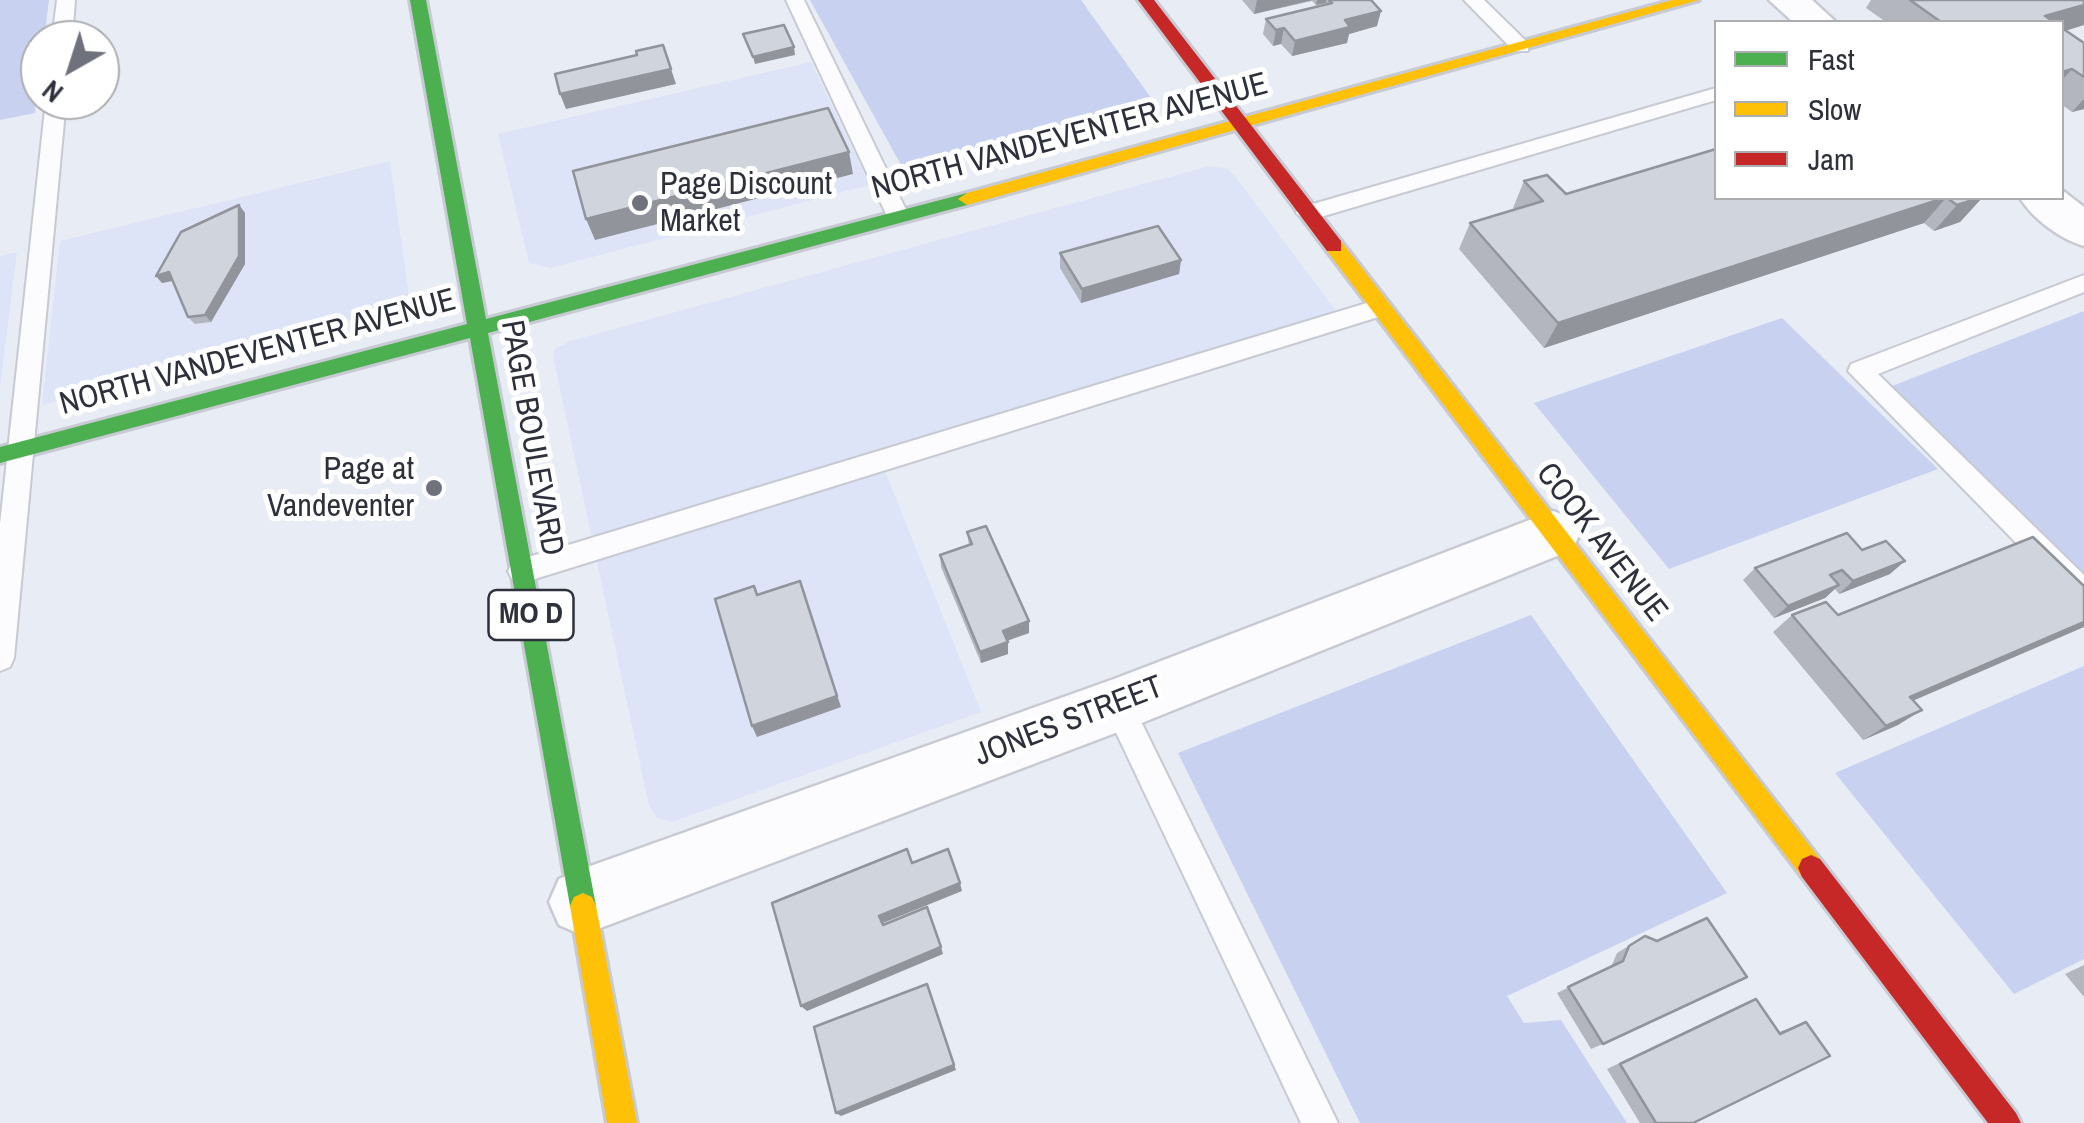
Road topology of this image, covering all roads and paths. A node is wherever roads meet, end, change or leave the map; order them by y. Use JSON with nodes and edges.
{"nodes":[{"id":1,"x":418,"y":0,"type":"edge"},
{"id":2,"x":794,"y":0,"type":"edge"},
{"id":3,"x":1146,"y":0,"type":"edge"},
{"id":4,"x":1472,"y":0,"type":"edge"},
{"id":5,"x":1691,"y":0,"type":"edge"},
{"id":6,"x":1788,"y":0,"type":"edge"},
{"id":7,"x":1814,"y":20,"type":"edge"},
{"id":8,"x":1521,"y":47,"type":"junction"},
{"id":9,"x":1714,"y":95,"type":"edge"},
{"id":10,"x":53,"y":120,"type":"edge"},
{"id":11,"x":1241,"y":126,"type":"junction"},
{"id":12,"x":2045,"y":200,"type":"edge"},
{"id":13,"x":1307,"y":213,"type":"junction"},
{"id":14,"x":898,"y":216,"type":"junction"},
{"id":15,"x":2082,"y":226,"type":"edge"},
{"id":16,"x":2084,"y":283,"type":"edge"},
{"id":17,"x":1380,"y":308,"type":"junction"},
{"id":18,"x":479,"y":328,"type":"junction"},
{"id":19,"x":10,"y":452,"type":"edge"},
{"id":20,"x":1553,"y":534,"type":"junction"},
{"id":21,"x":522,"y":571,"type":"junction"},
{"id":22,"x":2084,"y":592,"type":"edge"},
{"id":23,"x":0,"y":658,"type":"edge"},
{"id":24,"x":1118,"y":705,"type":"junction"},
{"id":25,"x":582,"y":902,"type":"junction"},
{"id":26,"x":622,"y":1123,"type":"edge"},
{"id":27,"x":1320,"y":1123,"type":"edge"},
{"id":28,"x":2006,"y":1123,"type":"edge"}],
"edges":[{"from":1,"to":18,"type":"main road","name":"PAGE BOULEVARD","number":"MO D"},
{"from":2,"to":14,"type":"lane"},
{"from":3,"to":11,"type":"main road","name":"COOK AVENUE"},
{"from":4,"to":8,"type":"lane"},
{"from":5,"to":8,"type":"main road","name":"NORTH VANDEVENTER AVENUE"},
{"from":6,"to":7,"type":"street"},
{"from":8,"to":11,"type":"main road","name":"NORTH VANDEVENTER AVENUE"},
{"from":9,"to":13,"type":"lane"},
{"from":10,"to":19,"type":"lane"},
{"from":11,"to":13,"type":"main road","name":"COOK AVENUE"},
{"from":11,"to":14,"type":"main road","name":"NORTH VANDEVENTER AVENUE"},
{"from":12,"to":15,"type":"street"},
{"from":13,"to":17,"type":"main road","name":"COOK AVENUE"},
{"from":14,"to":18,"type":"main road","name":"NORTH VANDEVENTER AVENUE"},
{"from":16,"to":22,"type":"lane"},
{"from":17,"to":20,"type":"main road","name":"COOK AVENUE"},
{"from":17,"to":21,"type":"lane"},
{"from":18,"to":19,"type":"main road","name":"NORTH VANDEVENTER AVENUE"},
{"from":18,"to":21,"type":"main road","name":"PAGE BOULEVARD","number":"MO D"},
{"from":19,"to":23,"type":"lane"},
{"from":20,"to":24,"type":"street","name":"JONES STREET"},
{"from":20,"to":28,"type":"main road","name":"COOK AVENUE"},
{"from":21,"to":25,"type":"main road","name":"PAGE BOULEVARD","number":"MO D"},
{"from":24,"to":25,"type":"street","name":"JONES STREET"},
{"from":24,"to":27,"type":"lane"},
{"from":25,"to":26,"type":"main road","name":"PAGE BOULEVARD","number":"MO D"}]}
